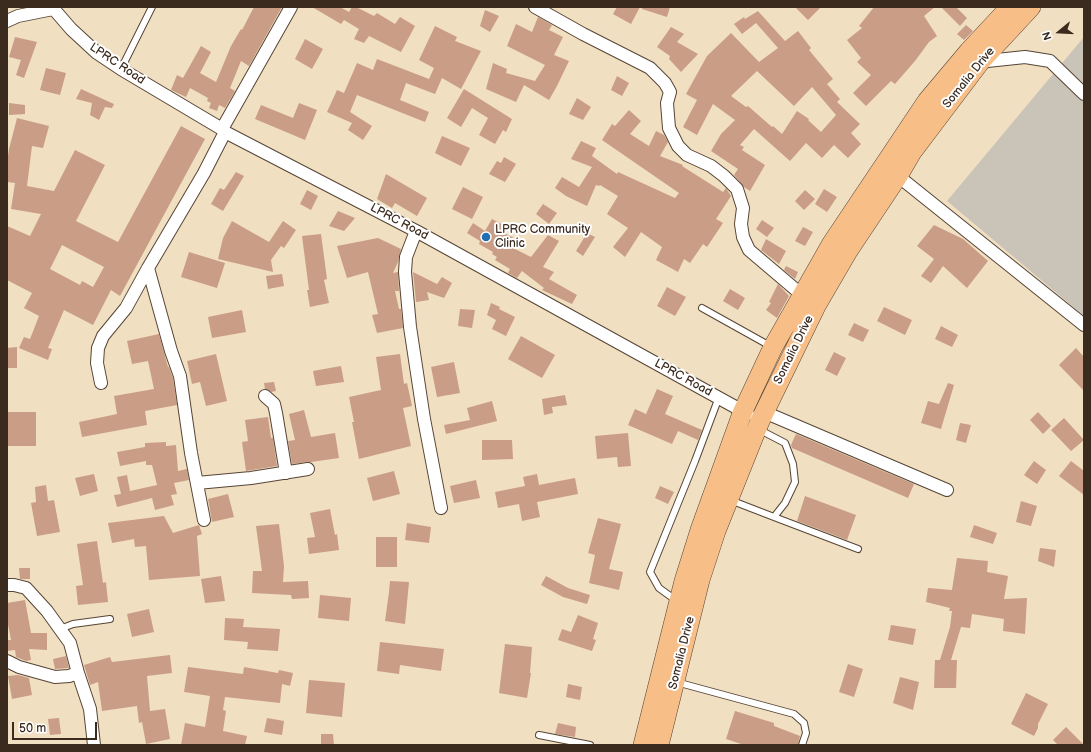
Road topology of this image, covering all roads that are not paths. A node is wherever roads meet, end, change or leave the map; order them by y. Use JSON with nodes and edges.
{"nodes":[{"id":1,"x":152,"y":7,"type":"edge"},
{"id":2,"x":291,"y":7,"type":"edge"},
{"id":3,"x":535,"y":7,"type":"edge"},
{"id":4,"x":1010,"y":7,"type":"edge"},
{"id":5,"x":1031,"y":7,"type":"edge"},
{"id":6,"x":53,"y":8,"type":"edge"},
{"id":7,"x":7,"y":21,"type":"edge"},
{"id":8,"x":972,"y":60,"type":"junction"},
{"id":9,"x":121,"y":69,"type":"junction"},
{"id":10,"x":1084,"y":94,"type":"edge"},
{"id":11,"x":223,"y":130,"type":"junction"},
{"id":12,"x":898,"y":176,"type":"junction"},
{"id":13,"x":416,"y":231,"type":"junction"},
{"id":14,"x":148,"y":268,"type":"junction"},
{"id":15,"x":802,"y":295,"type":"junction"},
{"id":16,"x":702,"y":308,"type":"dead end"},
{"id":17,"x":1084,"y":325,"type":"edge"},
{"id":18,"x":773,"y":347,"type":"junction"},
{"id":19,"x":101,"y":383,"type":"dead end"},
{"id":20,"x":264,"y":396,"type":"dead end"},
{"id":21,"x":718,"y":397,"type":"junction"},
{"id":22,"x":743,"y":411,"type":"junction"},
{"id":23,"x":760,"y":420,"type":"junction"},
{"id":24,"x":308,"y":469,"type":"dead end"},
{"id":25,"x":286,"y":473,"type":"junction"},
{"id":26,"x":197,"y":482,"type":"junction"},
{"id":27,"x":947,"y":490,"type":"dead end"},
{"id":28,"x":729,"y":500,"type":"junction"},
{"id":29,"x":441,"y":508,"type":"dead end"},
{"id":30,"x":774,"y":517,"type":"junction"},
{"id":31,"x":204,"y":520,"type":"dead end"},
{"id":32,"x":858,"y":549,"type":"dead end"},
{"id":33,"x":7,"y":585,"type":"edge"},
{"id":34,"x":679,"y":602,"type":"junction"},
{"id":35,"x":110,"y":619,"type":"dead end"},
{"id":36,"x":60,"y":629,"type":"junction"},
{"id":37,"x":7,"y":661,"type":"edge"},
{"id":38,"x":78,"y":673,"type":"junction"},
{"id":39,"x":675,"y":682,"type":"junction"},
{"id":40,"x":539,"y":735,"type":"dead end"},
{"id":41,"x":94,"y":745,"type":"edge"},
{"id":42,"x":590,"y":745,"type":"edge"},
{"id":43,"x":643,"y":745,"type":"edge"},
{"id":44,"x":659,"y":745,"type":"edge"},
{"id":45,"x":802,"y":745,"type":"edge"}],
"edges":[{"from":1,"to":9,"type":"lane"},
{"from":2,"to":11,"type":"street"},
{"from":3,"to":15,"type":"street"},
{"from":4,"to":8,"type":"main road","name":"Somalia Drive"},
{"from":5,"to":8,"type":"main road","name":"Somalia Drive"},
{"from":6,"to":7,"type":"street"},
{"from":6,"to":9,"type":"street","name":"LPRC Road"},
{"from":8,"to":10,"type":"street"},
{"from":8,"to":12,"type":"main road","name":"Somalia Drive"},
{"from":8,"to":15,"type":"main road","name":"Somalia Drive"},
{"from":9,"to":11,"type":"street","name":"LPRC Road"},
{"from":11,"to":13,"type":"street","name":"LPRC Road"},
{"from":11,"to":14,"type":"street"},
{"from":12,"to":17,"type":"street"},
{"from":12,"to":23,"type":"main road","name":"Somalia Drive"},
{"from":13,"to":21,"type":"street","name":"LPRC Road"},
{"from":13,"to":29,"type":"street"},
{"from":14,"to":19,"type":"street"},
{"from":14,"to":26,"type":"street"},
{"from":15,"to":18,"type":"main road","name":"Somalia Drive"},
{"from":16,"to":18,"type":"lane"},
{"from":18,"to":22,"type":"main road","name":"Somalia Drive"},
{"from":20,"to":25,"type":"street"},
{"from":21,"to":22,"type":"street","name":"LPRC Road"},
{"from":21,"to":34,"type":"lane"},
{"from":22,"to":23,"type":"street","name":"LPRC Road"},
{"from":22,"to":34,"type":"main road","name":"Somalia Drive"},
{"from":23,"to":27,"type":"street","name":"LPRC Road"},
{"from":23,"to":28,"type":"main road","name":"Somalia Drive"},
{"from":23,"to":30,"type":"lane"},
{"from":24,"to":25,"type":"street"},
{"from":25,"to":26,"type":"street"},
{"from":26,"to":31,"type":"street"},
{"from":28,"to":30,"type":"lane"},
{"from":28,"to":39,"type":"main road","name":"Somalia Drive"},
{"from":30,"to":32,"type":"lane"},
{"from":33,"to":36,"type":"street"},
{"from":34,"to":43,"type":"main road","name":"Somalia Drive"},
{"from":35,"to":36,"type":"lane"},
{"from":36,"to":38,"type":"street"},
{"from":37,"to":38,"type":"street"},
{"from":38,"to":41,"type":"street"},
{"from":39,"to":44,"type":"main road","name":"Somalia Drive"},
{"from":39,"to":45,"type":"lane"},
{"from":40,"to":42,"type":"lane"}]}
